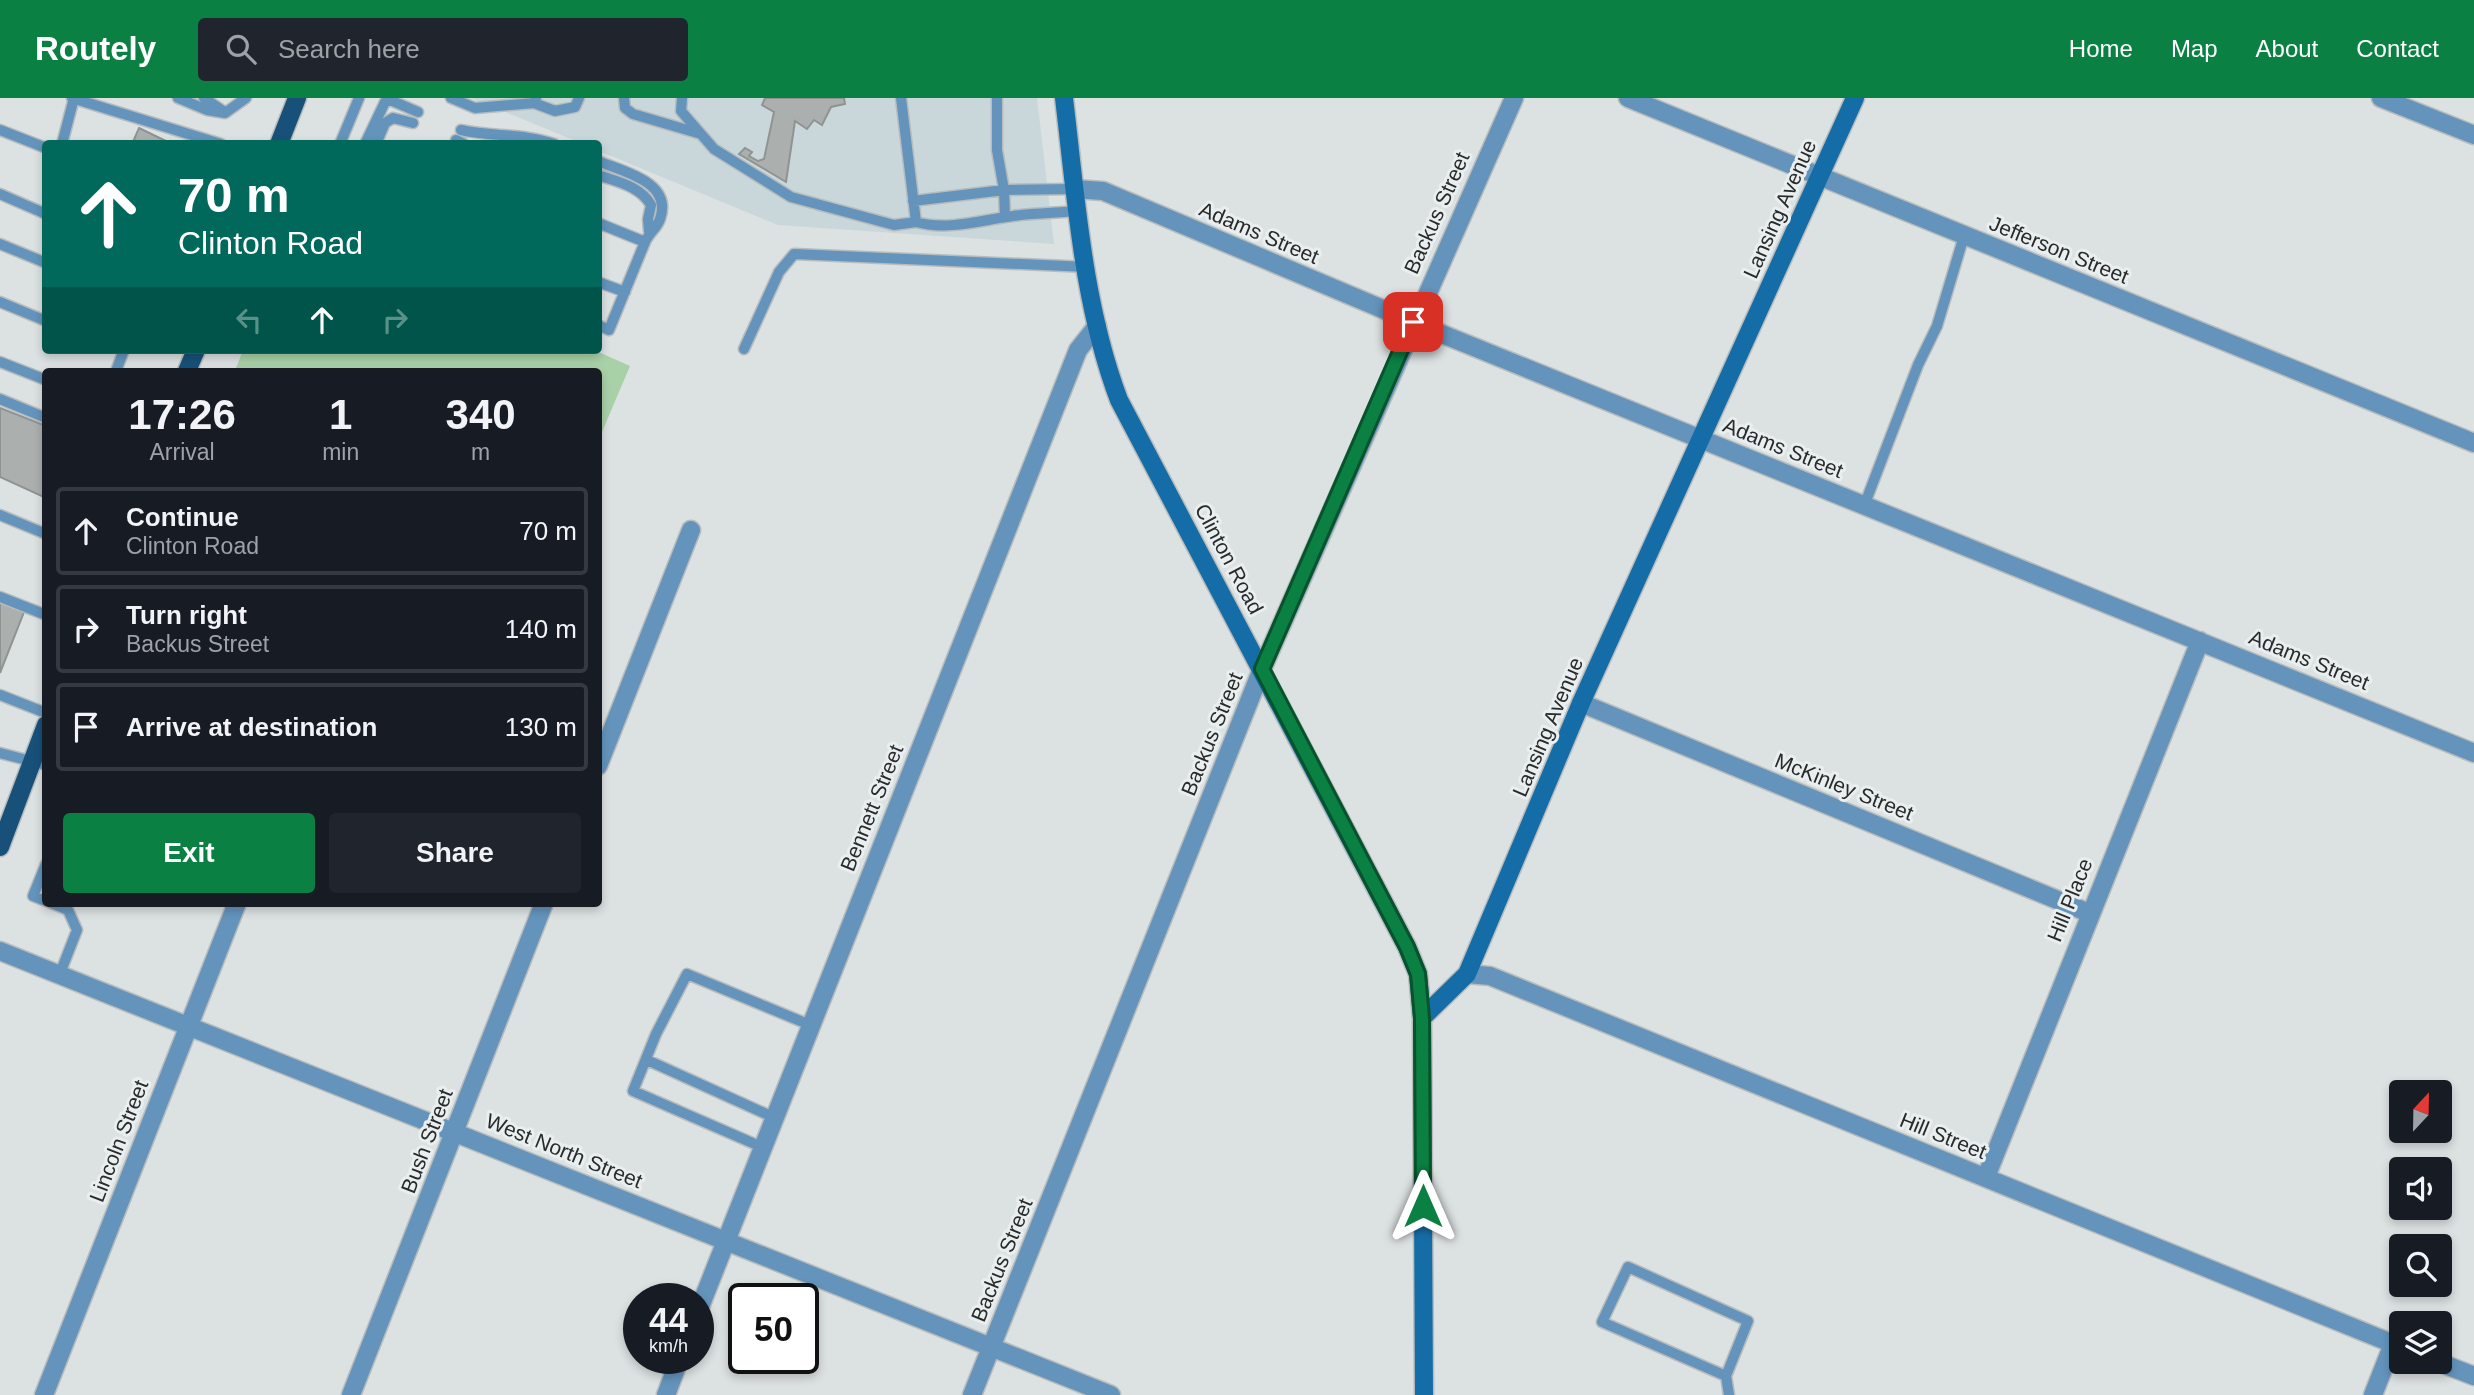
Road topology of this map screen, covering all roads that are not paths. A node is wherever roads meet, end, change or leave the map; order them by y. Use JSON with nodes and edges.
{"nodes":[{"id":1,"x":73,"y":98,"type":"edge"},
{"id":2,"x":178,"y":98,"type":"edge"},
{"id":3,"x":204,"y":98,"type":"edge"},
{"id":4,"x":246,"y":98,"type":"edge"},
{"id":5,"x":297,"y":98,"type":"edge"},
{"id":6,"x":359,"y":98,"type":"edge"},
{"id":7,"x":451,"y":98,"type":"edge"},
{"id":8,"x":579,"y":98,"type":"edge"},
{"id":9,"x":624,"y":98,"type":"edge"},
{"id":10,"x":682,"y":98,"type":"edge"},
{"id":11,"x":901,"y":98,"type":"edge"},
{"id":12,"x":997,"y":98,"type":"edge"},
{"id":13,"x":1064,"y":98,"type":"edge"},
{"id":14,"x":1514,"y":98,"type":"edge"},
{"id":15,"x":1628,"y":98,"type":"edge"},
{"id":16,"x":1855,"y":98,"type":"edge"},
{"id":17,"x":2382,"y":98,"type":"edge"},
{"id":18,"x":535,"y":100,"type":"edge"},
{"id":19,"x":477,"y":103,"type":"edge"},
{"id":20,"x":418,"y":112,"type":"dead end"},
{"id":21,"x":225,"y":113,"type":"junction"},
{"id":22,"x":413,"y":123,"type":"dead end"},
{"id":23,"x":0,"y":130,"type":"edge"},
{"id":24,"x":461,"y":130,"type":"dead end"},
{"id":25,"x":701,"y":134,"type":"junction"},
{"id":26,"x":2474,"y":135,"type":"edge"},
{"id":27,"x":63,"y":140,"type":"edge"},
{"id":28,"x":208,"y":140,"type":"edge"},
{"id":29,"x":281,"y":140,"type":"edge"},
{"id":30,"x":343,"y":140,"type":"edge"},
{"id":31,"x":367,"y":140,"type":"edge"},
{"id":32,"x":378,"y":140,"type":"edge"},
{"id":33,"x":542,"y":140,"type":"edge"},
{"id":34,"x":42,"y":146,"type":"edge"},
{"id":35,"x":602,"y":163,"type":"edge"},
{"id":36,"x":602,"y":177,"type":"edge"},
{"id":37,"x":1820,"y":178,"type":"junction"},
{"id":38,"x":1075,"y":189,"type":"junction"},
{"id":39,"x":1004,"y":190,"type":"junction"},
{"id":40,"x":0,"y":194,"type":"edge"},
{"id":41,"x":913,"y":201,"type":"junction"},
{"id":42,"x":1078,"y":211,"type":"junction"},
{"id":43,"x":42,"y":212,"type":"edge"},
{"id":44,"x":1005,"y":217,"type":"junction"},
{"id":45,"x":916,"y":222,"type":"junction"},
{"id":46,"x":602,"y":225,"type":"edge"},
{"id":47,"x":649,"y":231,"type":"junction"},
{"id":48,"x":1964,"y":236,"type":"junction"},
{"id":49,"x":645,"y":242,"type":"junction"},
{"id":50,"x":0,"y":244,"type":"edge"},
{"id":51,"x":42,"y":261,"type":"edge"},
{"id":52,"x":1087,"y":267,"type":"junction"},
{"id":53,"x":602,"y":283,"type":"edge"},
{"id":54,"x":625,"y":292,"type":"junction"},
{"id":55,"x":0,"y":302,"type":"edge"},
{"id":56,"x":42,"y":319,"type":"edge"},
{"id":57,"x":1413,"y":322,"type":"junction"},
{"id":58,"x":1097,"y":326,"type":"junction"},
{"id":59,"x":602,"y":327,"type":"edge"},
{"id":60,"x":744,"y":349,"type":"dead end"},
{"id":61,"x":0,"y":362,"type":"edge"},
{"id":62,"x":42,"y":378,"type":"edge"},
{"id":63,"x":0,"y":399,"type":"edge"},
{"id":64,"x":42,"y":416,"type":"edge"},
{"id":65,"x":1700,"y":439,"type":"junction"},
{"id":66,"x":2474,"y":443,"type":"edge"},
{"id":67,"x":1864,"y":506,"type":"junction"},
{"id":68,"x":0,"y":515,"type":"edge"},
{"id":69,"x":691,"y":530,"type":"dead end"},
{"id":70,"x":42,"y":532,"type":"edge"},
{"id":71,"x":0,"y":597,"type":"edge"},
{"id":72,"x":42,"y":613,"type":"edge"},
{"id":73,"x":2200,"y":641,"type":"junction"},
{"id":74,"x":1262,"y":669,"type":"junction"},
{"id":75,"x":0,"y":695,"type":"edge"},
{"id":76,"x":1581,"y":703,"type":"junction"},
{"id":77,"x":42,"y":711,"type":"edge"},
{"id":78,"x":0,"y":753,"type":"edge"},
{"id":79,"x":2474,"y":753,"type":"edge"},
{"id":80,"x":602,"y":756,"type":"edge"},
{"id":81,"x":39,"y":763,"type":"edge"},
{"id":82,"x":0,"y":847,"type":"edge"},
{"id":83,"x":42,"y":874,"type":"edge"},
{"id":84,"x":42,"y":899,"type":"edge"},
{"id":85,"x":61,"y":907,"type":"edge"},
{"id":86,"x":235,"y":907,"type":"edge"},
{"id":87,"x":542,"y":907,"type":"edge"},
{"id":88,"x":2089,"y":913,"type":"junction"},
{"id":89,"x":0,"y":951,"type":"edge"},
{"id":90,"x":1467,"y":974,"type":"junction"},
{"id":91,"x":59,"y":976,"type":"junction"},
{"id":92,"x":1422,"y":1018,"type":"junction"},
{"id":93,"x":810,"y":1025,"type":"junction"},
{"id":94,"x":188,"y":1026,"type":"junction"},
{"id":95,"x":647,"y":1060,"type":"junction"},
{"id":96,"x":775,"y":1118,"type":"junction"},
{"id":97,"x":454,"y":1132,"type":"junction"},
{"id":98,"x":764,"y":1148,"type":"junction"},
{"id":99,"x":1986,"y":1177,"type":"junction"},
{"id":100,"x":726,"y":1241,"type":"junction"},
{"id":101,"x":709,"y":1283,"type":"edge"},
{"id":102,"x":2389,"y":1342,"type":"edge"},
{"id":103,"x":992,"y":1346,"type":"junction"},
{"id":104,"x":2389,"y":1362,"type":"edge"},
{"id":105,"x":2452,"y":1367,"type":"edge"},
{"id":106,"x":674,"y":1374,"type":"edge"},
{"id":107,"x":1726,"y":1376,"type":"junction"},
{"id":108,"x":2474,"y":1376,"type":"edge"},
{"id":109,"x":44,"y":1395,"type":"edge"},
{"id":110,"x":351,"y":1395,"type":"edge"},
{"id":111,"x":666,"y":1395,"type":"edge"},
{"id":112,"x":972,"y":1395,"type":"edge"},
{"id":113,"x":1111,"y":1395,"type":"edge"},
{"id":114,"x":1424,"y":1395,"type":"edge"},
{"id":115,"x":1729,"y":1395,"type":"edge"},
{"id":116,"x":2373,"y":1395,"type":"edge"}],
"edges":[{"from":1,"to":27,"type":"lane"},
{"from":1,"to":28,"type":"lane"},
{"from":2,"to":21,"type":"lane"},
{"from":3,"to":21,"type":"lane"},
{"from":4,"to":21,"type":"lane"},
{"from":5,"to":29,"type":"main road"},
{"from":6,"to":30,"type":"lane"},
{"from":7,"to":19,"type":"lane"},
{"from":8,"to":18,"type":"lane"},
{"from":9,"to":25,"type":"lane"},
{"from":10,"to":25,"type":"lane"},
{"from":11,"to":41,"type":"lane"},
{"from":12,"to":39,"type":"lane"},
{"from":13,"to":38,"type":"main road","name":"Clinton Road"},
{"from":14,"to":57,"type":"street","name":"Backus Street"},
{"from":15,"to":37,"type":"street","name":"Jefferson Street"},
{"from":16,"to":37,"type":"main road","name":"Lansing Avenue"},
{"from":17,"to":26,"type":"street"},
{"from":18,"to":19,"type":"lane"},
{"from":20,"to":31,"type":"lane"},
{"from":22,"to":32,"type":"lane"},
{"from":23,"to":34,"type":"lane"},
{"from":24,"to":33,"type":"lane"},
{"from":25,"to":45,"type":"lane"},
{"from":35,"to":47,"type":"lane"},
{"from":36,"to":47,"type":"lane"},
{"from":37,"to":48,"type":"street","name":"Jefferson Street"},
{"from":37,"to":65,"type":"main road","name":"Lansing Avenue"},
{"from":38,"to":39,"type":"lane"},
{"from":38,"to":42,"type":"main road","name":"Clinton Road"},
{"from":38,"to":57,"type":"street","name":"Adams Street"},
{"from":39,"to":41,"type":"lane"},
{"from":39,"to":44,"type":"lane"},
{"from":40,"to":43,"type":"lane"},
{"from":41,"to":45,"type":"lane"},
{"from":42,"to":44,"type":"lane"},
{"from":42,"to":52,"type":"main road","name":"Clinton Road"},
{"from":44,"to":45,"type":"lane"},
{"from":46,"to":49,"type":"lane"},
{"from":47,"to":49,"type":"lane"},
{"from":48,"to":66,"type":"street","name":"Jefferson Street"},
{"from":48,"to":67,"type":"lane"},
{"from":49,"to":54,"type":"lane"},
{"from":50,"to":51,"type":"lane"},
{"from":52,"to":58,"type":"main road","name":"Clinton Road"},
{"from":52,"to":60,"type":"lane"},
{"from":53,"to":54,"type":"lane"},
{"from":54,"to":59,"type":"lane"},
{"from":55,"to":56,"type":"lane"},
{"from":57,"to":65,"type":"street","name":"Adams Street"},
{"from":57,"to":74,"type":"street","name":"Backus Street"},
{"from":58,"to":74,"type":"main road","name":"Clinton Road"},
{"from":58,"to":93,"type":"street","name":"Bennett Street"},
{"from":61,"to":62,"type":"lane"},
{"from":63,"to":64,"type":"lane"},
{"from":65,"to":67,"type":"street","name":"Adams Street"},
{"from":65,"to":76,"type":"main road","name":"Lansing Avenue"},
{"from":67,"to":73,"type":"street","name":"Adams Street"},
{"from":68,"to":70,"type":"lane"},
{"from":69,"to":80,"type":"street"},
{"from":71,"to":72,"type":"lane"},
{"from":73,"to":79,"type":"street","name":"Adams Street"},
{"from":73,"to":88,"type":"street","name":"Hill Place"},
{"from":74,"to":92,"type":"main road","name":"Clinton Road"},
{"from":74,"to":103,"type":"street","name":"Backus Street"},
{"from":75,"to":77,"type":"lane"},
{"from":76,"to":88,"type":"street","name":"McKinley Street"},
{"from":76,"to":90,"type":"main road","name":"Lansing Avenue"},
{"from":78,"to":81,"type":"lane"},
{"from":81,"to":82,"type":"main road"},
{"from":83,"to":84,"type":"lane"},
{"from":85,"to":91,"type":"lane"},
{"from":86,"to":94,"type":"street","name":"Lincoln Street"},
{"from":87,"to":97,"type":"street","name":"Bush Street"},
{"from":88,"to":99,"type":"street","name":"Hill Place"},
{"from":89,"to":91,"type":"street","name":"West North Street"},
{"from":90,"to":92,"type":"main road","name":"Lansing Avenue"},
{"from":90,"to":99,"type":"street","name":"Hill Street"},
{"from":91,"to":94,"type":"street","name":"West North Street"},
{"from":92,"to":114,"type":"main road"},
{"from":93,"to":95,"type":"lane"},
{"from":93,"to":96,"type":"street","name":"Bennett Street"},
{"from":94,"to":97,"type":"street","name":"West North Street"},
{"from":94,"to":109,"type":"street","name":"Lincoln Street"},
{"from":95,"to":96,"type":"lane"},
{"from":95,"to":98,"type":"lane"},
{"from":96,"to":98,"type":"street","name":"Bennett Street"},
{"from":97,"to":100,"type":"street","name":"West North Street"},
{"from":97,"to":110,"type":"street","name":"Bush Street"},
{"from":98,"to":100,"type":"street","name":"Bennett Street"},
{"from":99,"to":102,"type":"street","name":"Hill Street"},
{"from":100,"to":101,"type":"street","name":"Bennett Street"},
{"from":100,"to":103,"type":"street","name":"West North Street"},
{"from":103,"to":112,"type":"street","name":"Backus Street"},
{"from":103,"to":113,"type":"street","name":"West North Street"},
{"from":104,"to":116,"type":"street"},
{"from":105,"to":108,"type":"street"},
{"from":106,"to":111,"type":"street"},
{"from":107,"to":107,"type":"lane"},
{"from":107,"to":115,"type":"lane"}]}
